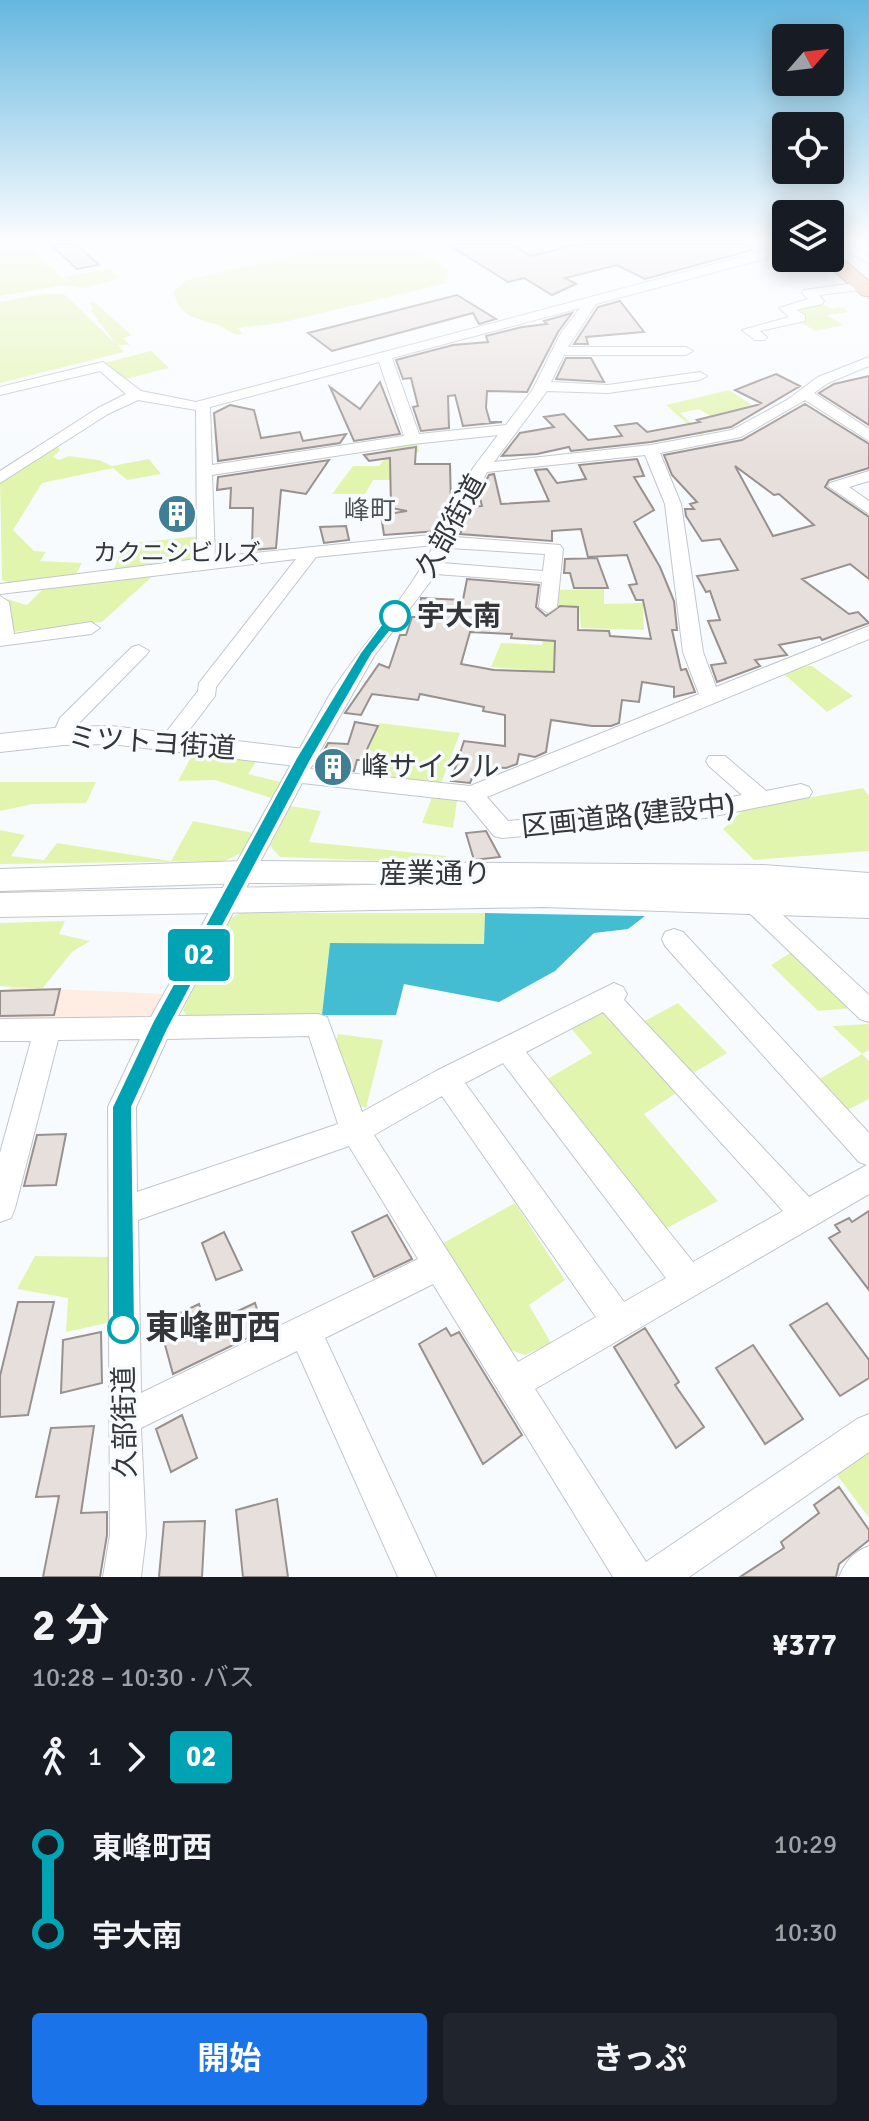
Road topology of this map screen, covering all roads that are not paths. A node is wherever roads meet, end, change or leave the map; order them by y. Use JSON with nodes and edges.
{"nodes":[{"id":1,"x":529,"y":318,"type":"edge"},
{"id":2,"x":580,"y":318,"type":"edge"},
{"id":3,"x":799,"y":318,"type":"edge"},
{"id":4,"x":760,"y":337,"type":"dead end"},
{"id":5,"x":559,"y":351,"type":"junction"},
{"id":6,"x":686,"y":351,"type":"dead end"},
{"id":7,"x":384,"y":356,"type":"junction"},
{"id":8,"x":869,"y":361,"type":"edge"},
{"id":9,"x":700,"y":376,"type":"dead end"},
{"id":10,"x":542,"y":386,"type":"junction"},
{"id":11,"x":0,"y":391,"type":"edge"},
{"id":12,"x":805,"y":394,"type":"junction"},
{"id":13,"x":136,"y":395,"type":"junction"},
{"id":14,"x":203,"y":405,"type":"junction"},
{"id":15,"x":509,"y":429,"type":"junction"},
{"id":16,"x":869,"y":436,"type":"edge"},
{"id":17,"x":413,"y":439,"type":"junction"},
{"id":18,"x":651,"y":450,"type":"junction"},
{"id":19,"x":481,"y":468,"type":"junction"},
{"id":20,"x":206,"y":471,"type":"junction"},
{"id":21,"x":869,"y":476,"type":"edge"},
{"id":22,"x":0,"y":478,"type":"edge"},
{"id":23,"x":869,"y":509,"type":"edge"},
{"id":24,"x":446,"y":540,"type":"junction"},
{"id":25,"x":311,"y":551,"type":"junction"},
{"id":26,"x":206,"y":563,"type":"junction"},
{"id":27,"x":431,"y":568,"type":"junction"},
{"id":28,"x":551,"y":577,"type":"junction"},
{"id":29,"x":0,"y":589,"type":"edge"},
{"id":30,"x":0,"y":602,"type":"edge"},
{"id":31,"x":548,"y":607,"type":"dead end"},
{"id":32,"x":91,"y":628,"type":"dead end"},
{"id":33,"x":869,"y":632,"type":"edge"},
{"id":34,"x":139,"y":651,"type":"dead end"},
{"id":35,"x":709,"y":695,"type":"junction"},
{"id":36,"x":63,"y":736,"type":"junction"},
{"id":37,"x":171,"y":740,"type":"junction"},
{"id":38,"x":0,"y":743,"type":"edge"},
{"id":39,"x":717,"y":761,"type":"dead end"},
{"id":40,"x":300,"y":766,"type":"junction"},
{"id":41,"x":801,"y":792,"type":"dead end"},
{"id":42,"x":472,"y":794,"type":"junction"},
{"id":43,"x":762,"y":800,"type":"junction"},
{"id":44,"x":0,"y":880,"type":"edge"},
{"id":45,"x":869,"y":884,"type":"edge"},
{"id":46,"x":237,"y":885,"type":"junction"},
{"id":47,"x":749,"y":898,"type":"junction"},
{"id":48,"x":0,"y":905,"type":"edge"},
{"id":49,"x":869,"y":906,"type":"edge"},
{"id":50,"x":674,"y":939,"type":"dead end"},
{"id":51,"x":869,"y":1011,"type":"edge"},
{"id":52,"x":158,"y":1028,"type":"junction"},
{"id":53,"x":0,"y":1030,"type":"edge"},
{"id":54,"x":47,"y":1030,"type":"junction"},
{"id":55,"x":507,"y":1048,"type":"junction"},
{"id":56,"x":446,"y":1079,"type":"junction"},
{"id":57,"x":355,"y":1131,"type":"junction"},
{"id":58,"x":869,"y":1153,"type":"edge"},
{"id":59,"x":869,"y":1178,"type":"edge"},
{"id":60,"x":0,"y":1208,"type":"edge"},
{"id":61,"x":122,"y":1211,"type":"junction"},
{"id":62,"x":805,"y":1214,"type":"junction"},
{"id":63,"x":439,"y":1265,"type":"junction"},
{"id":64,"x":688,"y":1281,"type":"junction"},
{"id":65,"x":618,"y":1321,"type":"junction"},
{"id":66,"x":305,"y":1331,"type":"junction"},
{"id":67,"x":513,"y":1383,"type":"junction"},
{"id":68,"x":124,"y":1419,"type":"junction"},
{"id":69,"x":869,"y":1431,"type":"edge"},
{"id":70,"x":869,"y":1564,"type":"edge"},
{"id":71,"x":122,"y":1577,"type":"edge"},
{"id":72,"x":417,"y":1577,"type":"edge"},
{"id":73,"x":634,"y":1577,"type":"edge"},
{"id":74,"x":657,"y":1577,"type":"edge"},
{"id":75,"x":858,"y":1577,"type":"edge"}],
"edges":[{"from":1,"to":7,"type":"street"},
{"from":2,"to":5,"type":"street","name":"久部街道"},
{"from":3,"to":4,"type":"street"},
{"from":5,"to":6,"type":"street"},
{"from":5,"to":10,"type":"street","name":"久部街道"},
{"from":7,"to":14,"type":"street"},
{"from":7,"to":17,"type":"street"},
{"from":8,"to":12,"type":"street"},
{"from":9,"to":10,"type":"street"},
{"from":10,"to":15,"type":"street","name":"久部街道"},
{"from":11,"to":13,"type":"street"},
{"from":12,"to":16,"type":"street"},
{"from":12,"to":18,"type":"street"},
{"from":13,"to":14,"type":"street"},
{"from":13,"to":22,"type":"street"},
{"from":14,"to":20,"type":"street"},
{"from":15,"to":17,"type":"street"},
{"from":15,"to":19,"type":"street","name":"久部街道"},
{"from":17,"to":20,"type":"street"},
{"from":18,"to":19,"type":"street"},
{"from":18,"to":35,"type":"street"},
{"from":19,"to":24,"type":"street","name":"久部街道"},
{"from":20,"to":26,"type":"street"},
{"from":21,"to":23,"type":"street"},
{"from":24,"to":25,"type":"street"},
{"from":24,"to":27,"type":"street","name":"久部街道"},
{"from":24,"to":28,"type":"street"},
{"from":25,"to":26,"type":"street"},
{"from":25,"to":37,"type":"street"},
{"from":26,"to":29,"type":"street"},
{"from":27,"to":28,"type":"street"},
{"from":27,"to":40,"type":"street","name":"久部街道"},
{"from":28,"to":31,"type":"street"},
{"from":30,"to":32,"type":"street"},
{"from":33,"to":35,"type":"street"},
{"from":34,"to":36,"type":"street"},
{"from":35,"to":42,"type":"street"},
{"from":36,"to":37,"type":"street","name":"ミツトヨ街道"},
{"from":36,"to":38,"type":"street","name":"ミツトヨ街道"},
{"from":37,"to":40,"type":"street","name":"ミツトヨ街道"},
{"from":39,"to":43,"type":"street"},
{"from":40,"to":42,"type":"street"},
{"from":40,"to":46,"type":"street","name":"久部街道"},
{"from":41,"to":43,"type":"street","name":"区画道路(建設中)"},
{"from":42,"to":43,"type":"street","name":"区画道路(建設中)"},
{"from":44,"to":46,"type":"street","name":"産業通り"},
{"from":45,"to":46,"type":"street","name":"産業通り"},
{"from":46,"to":47,"type":"street","name":"産業通り"},
{"from":46,"to":48,"type":"street","name":"産業通り"},
{"from":46,"to":52,"type":"street","name":"久部街道"},
{"from":47,"to":49,"type":"street","name":"産業通り"},
{"from":47,"to":51,"type":"street"},
{"from":50,"to":58,"type":"street"},
{"from":52,"to":54,"type":"street"},
{"from":52,"to":57,"type":"street"},
{"from":52,"to":61,"type":"street","name":"久部街道"},
{"from":53,"to":54,"type":"street"},
{"from":54,"to":60,"type":"street"},
{"from":55,"to":56,"type":"street"},
{"from":55,"to":62,"type":"street"},
{"from":55,"to":64,"type":"street"},
{"from":56,"to":57,"type":"street"},
{"from":56,"to":65,"type":"street"},
{"from":57,"to":61,"type":"street"},
{"from":57,"to":63,"type":"street"},
{"from":59,"to":62,"type":"street"},
{"from":61,"to":68,"type":"street","name":"久部街道"},
{"from":62,"to":64,"type":"street"},
{"from":63,"to":66,"type":"street"},
{"from":63,"to":67,"type":"street"},
{"from":64,"to":65,"type":"street"},
{"from":65,"to":67,"type":"street"},
{"from":66,"to":68,"type":"street"},
{"from":66,"to":72,"type":"street"},
{"from":67,"to":73,"type":"street"},
{"from":68,"to":71,"type":"street","name":"久部街道"},
{"from":69,"to":74,"type":"street"},
{"from":70,"to":75,"type":"street"}]}
